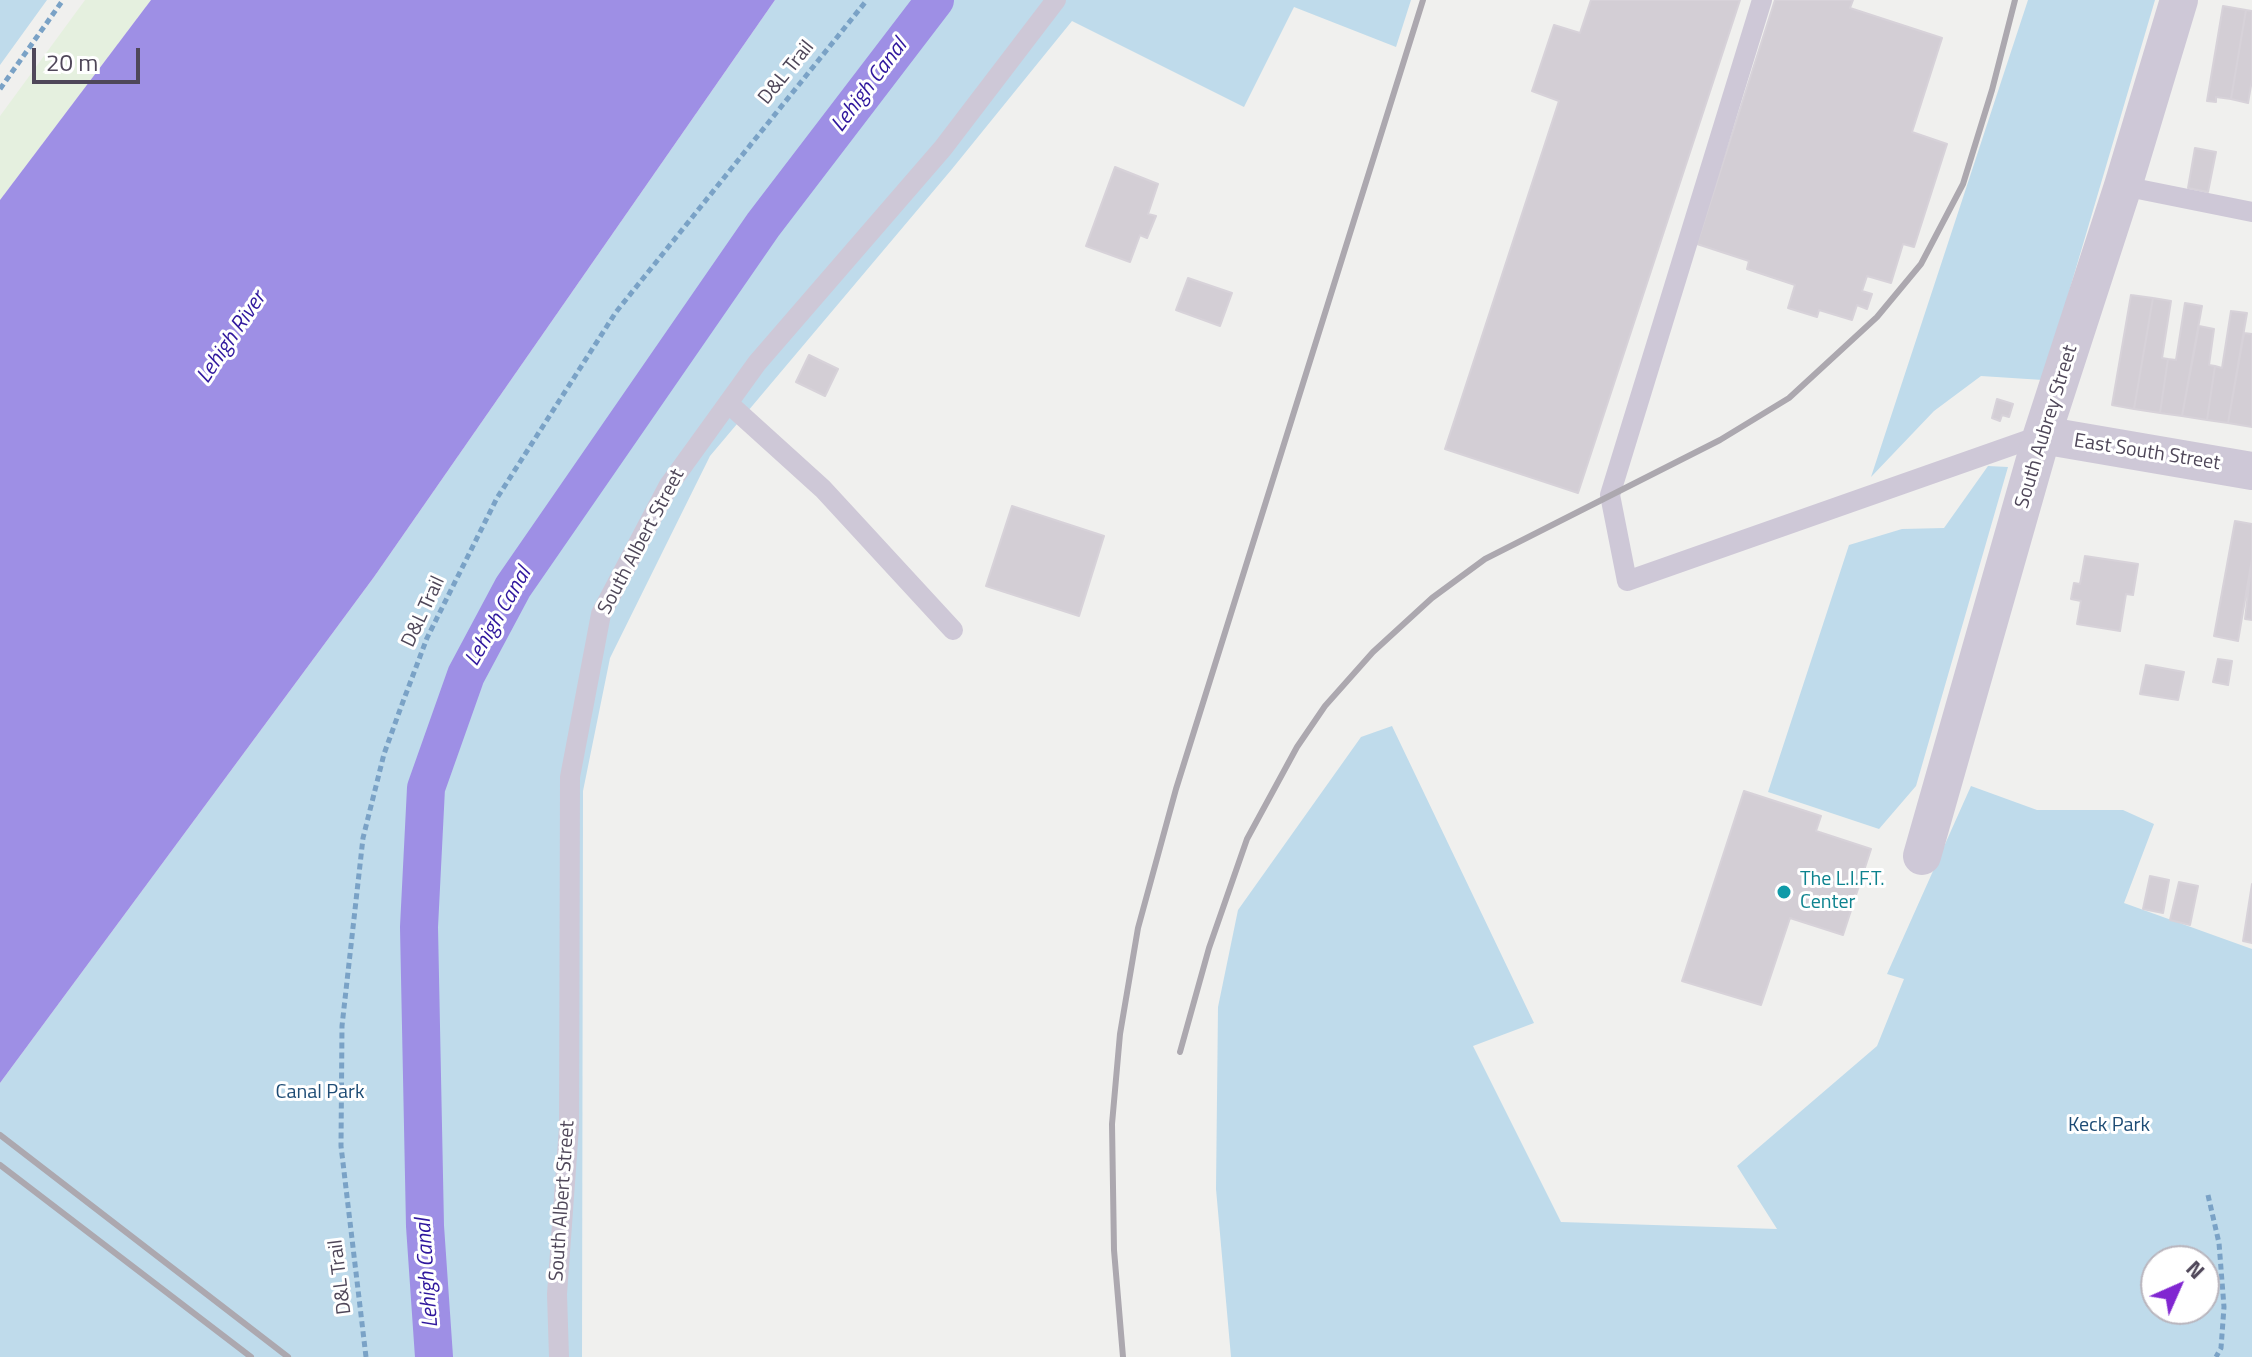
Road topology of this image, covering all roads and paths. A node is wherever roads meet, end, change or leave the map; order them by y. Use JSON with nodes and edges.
{"nodes":[{"id":1,"x":63,"y":0,"type":"edge"},
{"id":2,"x":867,"y":0,"type":"edge"},
{"id":3,"x":1056,"y":0,"type":"edge"},
{"id":4,"x":1762,"y":0,"type":"edge"},
{"id":5,"x":2179,"y":0,"type":"edge"},
{"id":6,"x":0,"y":89,"type":"edge"},
{"id":7,"x":2123,"y":186,"type":"junction"},
{"id":8,"x":2252,"y":212,"type":"edge"},
{"id":9,"x":728,"y":403,"type":"junction"},
{"id":10,"x":2042,"y":435,"type":"junction"},
{"id":11,"x":2252,"y":471,"type":"edge"},
{"id":12,"x":953,"y":630,"type":"dead end"},
{"id":13,"x":1922,"y":856,"type":"dead end"},
{"id":14,"x":2208,"y":1195,"type":"dead end"},
{"id":15,"x":366,"y":1357,"type":"edge"},
{"id":16,"x":559,"y":1357,"type":"edge"},
{"id":17,"x":2216,"y":1357,"type":"edge"}],
"edges":[{"from":1,"to":6,"type":"path"},
{"from":2,"to":15,"type":"path","name":"D&L Trail"},
{"from":3,"to":9,"type":"lane","name":"South Albert Street"},
{"from":4,"to":10,"type":"lane"},
{"from":5,"to":7,"type":"street","name":"South Aubrey Street"},
{"from":7,"to":8,"type":"lane"},
{"from":7,"to":10,"type":"street","name":"South Aubrey Street"},
{"from":9,"to":12,"type":"lane"},
{"from":9,"to":16,"type":"lane","name":"South Albert Street"},
{"from":10,"to":11,"type":"street","name":"East South Street"},
{"from":10,"to":13,"type":"street","name":"South Aubrey Street"},
{"from":14,"to":17,"type":"path"}]}
